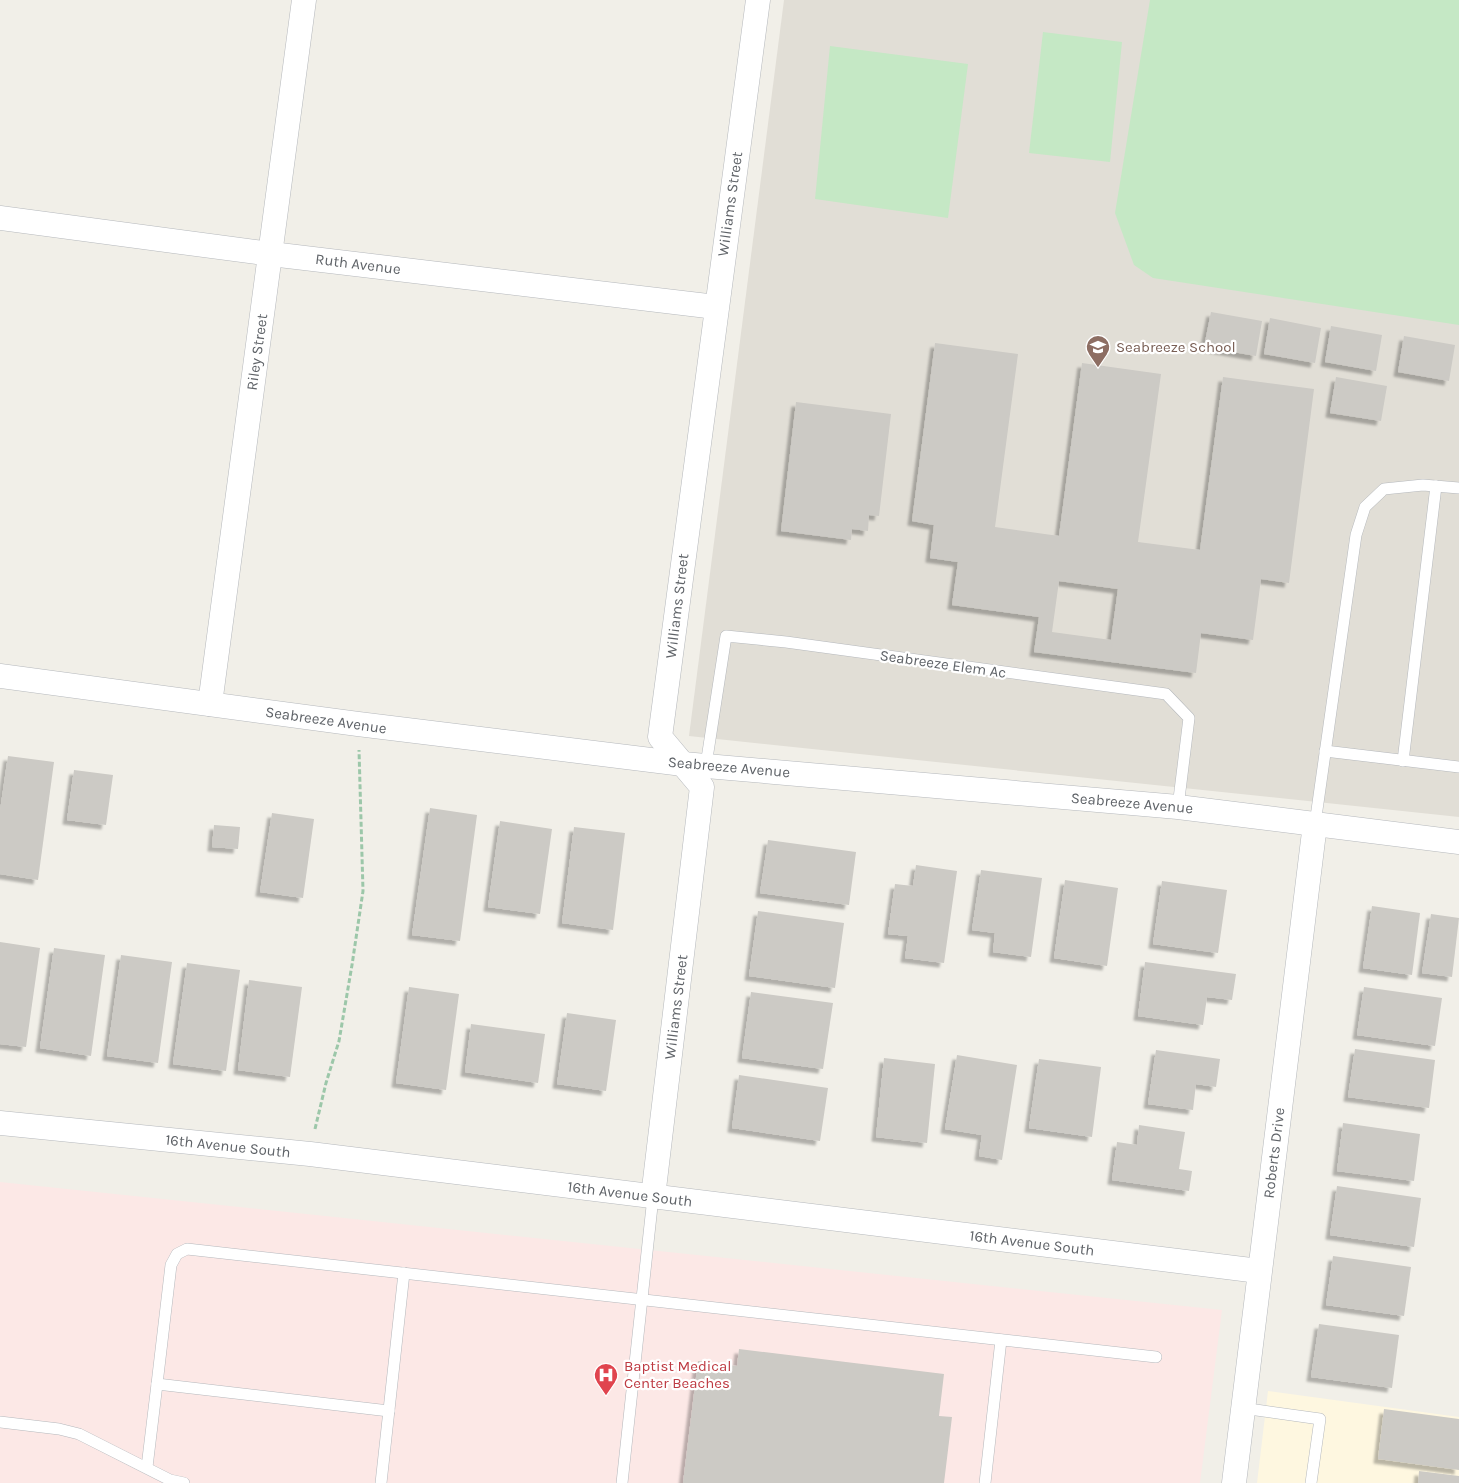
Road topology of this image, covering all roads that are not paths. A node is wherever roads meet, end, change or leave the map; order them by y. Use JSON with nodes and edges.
{"nodes":[{"id":1,"x":304,"y":0,"type":"edge"},
{"id":2,"x":758,"y":0,"type":"edge"},
{"id":3,"x":0,"y":218,"type":"edge"},
{"id":4,"x":271,"y":254,"type":"junction"},
{"id":5,"x":716,"y":307,"type":"junction"},
{"id":6,"x":1436,"y":486,"type":"junction"},
{"id":7,"x":1459,"y":488,"type":"edge"},
{"id":8,"x":0,"y":676,"type":"edge"},
{"id":9,"x":210,"y":704,"type":"junction"},
{"id":10,"x":1325,"y":751,"type":"junction"},
{"id":11,"x":1403,"y":760,"type":"junction"},
{"id":12,"x":694,"y":764,"type":"junction"},
{"id":13,"x":1459,"y":766,"type":"edge"},
{"id":14,"x":1178,"y":807,"type":"junction"},
{"id":15,"x":1315,"y":824,"type":"junction"},
{"id":16,"x":1459,"y":842,"type":"edge"},
{"id":17,"x":0,"y":1123,"type":"edge"},
{"id":18,"x":653,"y":1197,"type":"junction"},
{"id":19,"x":1259,"y":1271,"type":"junction"},
{"id":20,"x":404,"y":1273,"type":"junction"},
{"id":21,"x":642,"y":1300,"type":"junction"},
{"id":22,"x":1002,"y":1340,"type":"junction"},
{"id":23,"x":1156,"y":1357,"type":"dead end"},
{"id":24,"x":157,"y":1384,"type":"junction"},
{"id":25,"x":1242,"y":1408,"type":"junction"},
{"id":26,"x":389,"y":1411,"type":"junction"},
{"id":27,"x":0,"y":1422,"type":"edge"},
{"id":28,"x":147,"y":1467,"type":"junction"},
{"id":29,"x":184,"y":1483,"type":"edge"},
{"id":30,"x":382,"y":1483,"type":"edge"},
{"id":31,"x":622,"y":1483,"type":"edge"},
{"id":32,"x":985,"y":1483,"type":"edge"},
{"id":33,"x":1234,"y":1483,"type":"edge"},
{"id":34,"x":1311,"y":1483,"type":"edge"}],
"edges":[{"from":1,"to":4,"type":"street","name":"Riley Street"},
{"from":2,"to":5,"type":"street","name":"Williams Street"},
{"from":3,"to":4,"type":"street","name":"Ruth Avenue"},
{"from":4,"to":5,"type":"street","name":"Ruth Avenue"},
{"from":4,"to":9,"type":"street","name":"Riley Street"},
{"from":5,"to":12,"type":"street","name":"Williams Street"},
{"from":6,"to":7,"type":"lane"},
{"from":6,"to":10,"type":"lane"},
{"from":6,"to":11,"type":"lane"},
{"from":8,"to":9,"type":"street","name":"Seabreeze Avenue"},
{"from":9,"to":12,"type":"street","name":"Seabreeze Avenue"},
{"from":10,"to":11,"type":"lane"},
{"from":10,"to":15,"type":"lane"},
{"from":11,"to":13,"type":"lane"},
{"from":12,"to":14,"type":"street","name":"Seabreeze Avenue"},
{"from":12,"to":14,"type":"lane","name":"Seabreeze Elem Ac"},
{"from":12,"to":18,"type":"street","name":"Williams Street"},
{"from":14,"to":15,"type":"street","name":"Seabreeze Avenue"},
{"from":15,"to":16,"type":"street","name":"Seabreeze Avenue"},
{"from":15,"to":19,"type":"street","name":"Roberts Drive"},
{"from":17,"to":18,"type":"street","name":"16th Avenue South"},
{"from":18,"to":19,"type":"street","name":"16th Avenue South"},
{"from":18,"to":21,"type":"lane"},
{"from":19,"to":25,"type":"street","name":"Roberts Drive"},
{"from":20,"to":21,"type":"lane"},
{"from":20,"to":24,"type":"lane"},
{"from":20,"to":26,"type":"lane"},
{"from":21,"to":22,"type":"lane"},
{"from":21,"to":31,"type":"lane"},
{"from":22,"to":23,"type":"lane"},
{"from":22,"to":32,"type":"lane"},
{"from":24,"to":26,"type":"lane"},
{"from":24,"to":28,"type":"lane"},
{"from":25,"to":33,"type":"street","name":"Roberts Drive"},
{"from":25,"to":34,"type":"lane"},
{"from":26,"to":30,"type":"lane"},
{"from":27,"to":28,"type":"lane"},
{"from":28,"to":29,"type":"lane"}]}
